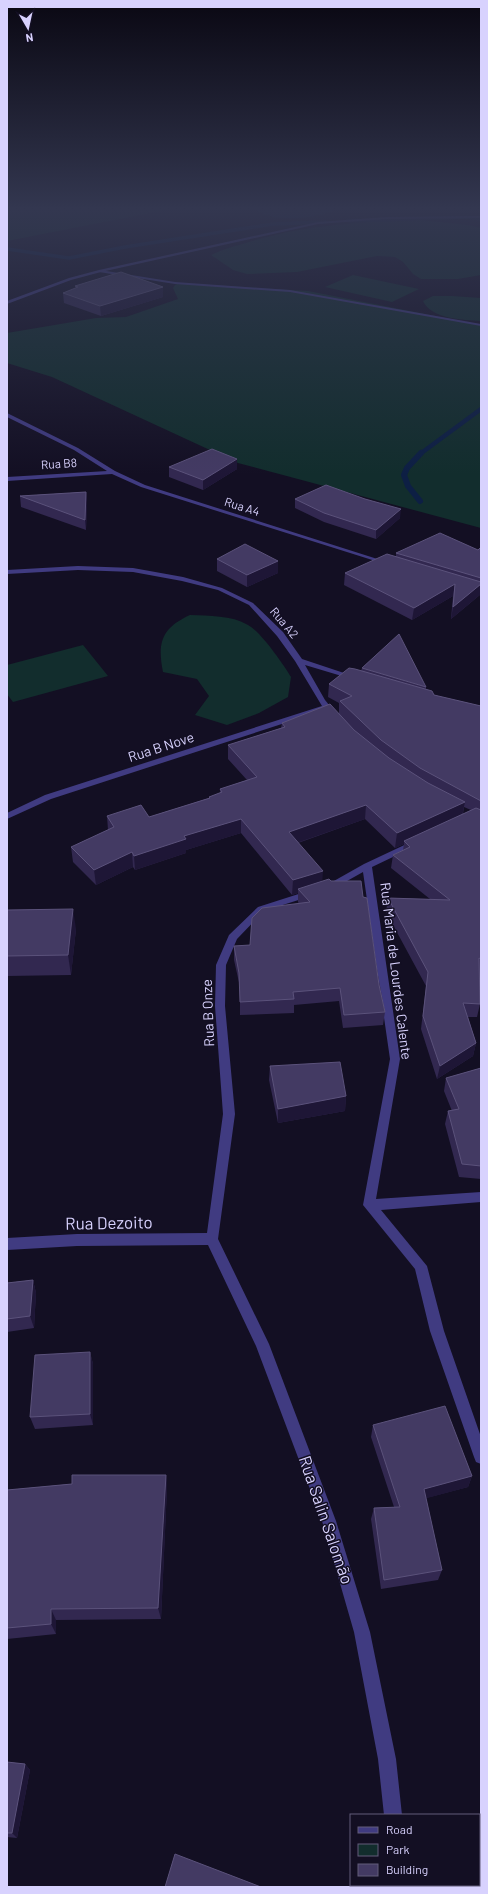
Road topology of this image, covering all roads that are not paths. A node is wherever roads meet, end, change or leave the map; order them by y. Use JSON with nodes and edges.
{"nodes":[{"id":1,"x":24,"y":296,"type":"edge"},
{"id":2,"x":320,"y":296,"type":"edge"},
{"id":3,"x":7,"y":303,"type":"edge"},
{"id":4,"x":481,"y":325,"type":"edge"},
{"id":5,"x":7,"y":415,"type":"edge"},
{"id":6,"x":113,"y":472,"type":"junction"},
{"id":7,"x":7,"y":479,"type":"edge"},
{"id":8,"x":394,"y":565,"type":"edge"},
{"id":9,"x":7,"y":572,"type":"edge"},
{"id":10,"x":299,"y":661,"type":"junction"},
{"id":11,"x":365,"y":681,"type":"edge"},
{"id":12,"x":326,"y":707,"type":"junction"},
{"id":13,"x":341,"y":724,"type":"edge"},
{"id":14,"x":7,"y":816,"type":"edge"},
{"id":15,"x":423,"y":840,"type":"edge"},
{"id":16,"x":367,"y":866,"type":"junction"},
{"id":17,"x":481,"y":1198,"type":"edge"},
{"id":18,"x":369,"y":1204,"type":"junction"},
{"id":19,"x":212,"y":1239,"type":"junction"},
{"id":20,"x":7,"y":1244,"type":"edge"},
{"id":21,"x":481,"y":1458,"type":"edge"},
{"id":22,"x":393,"y":1814,"type":"edge"}],
"edges":[{"from":1,"to":3,"type":"street"},
{"from":2,"to":4,"type":"street"},
{"from":5,"to":6,"type":"street","name":"Rua A4"},
{"from":6,"to":7,"type":"street","name":"Rua B8"},
{"from":6,"to":8,"type":"street","name":"Rua A4"},
{"from":9,"to":10,"type":"street","name":"Rua A2"},
{"from":10,"to":11,"type":"street"},
{"from":10,"to":12,"type":"street","name":"Rua A2"},
{"from":12,"to":13,"type":"street","name":"Rua A2"},
{"from":12,"to":14,"type":"street","name":"Rua B Nove"},
{"from":15,"to":16,"type":"street","name":"Rua B Onze"},
{"from":16,"to":18,"type":"street","name":"Rua Maria de Lourdes Calente"},
{"from":16,"to":19,"type":"street","name":"Rua B Onze"},
{"from":17,"to":18,"type":"street"},
{"from":18,"to":21,"type":"street"},
{"from":19,"to":20,"type":"street","name":"Rua Dezoito"},
{"from":19,"to":22,"type":"street","name":"Rua Salin Salomão"}]}
